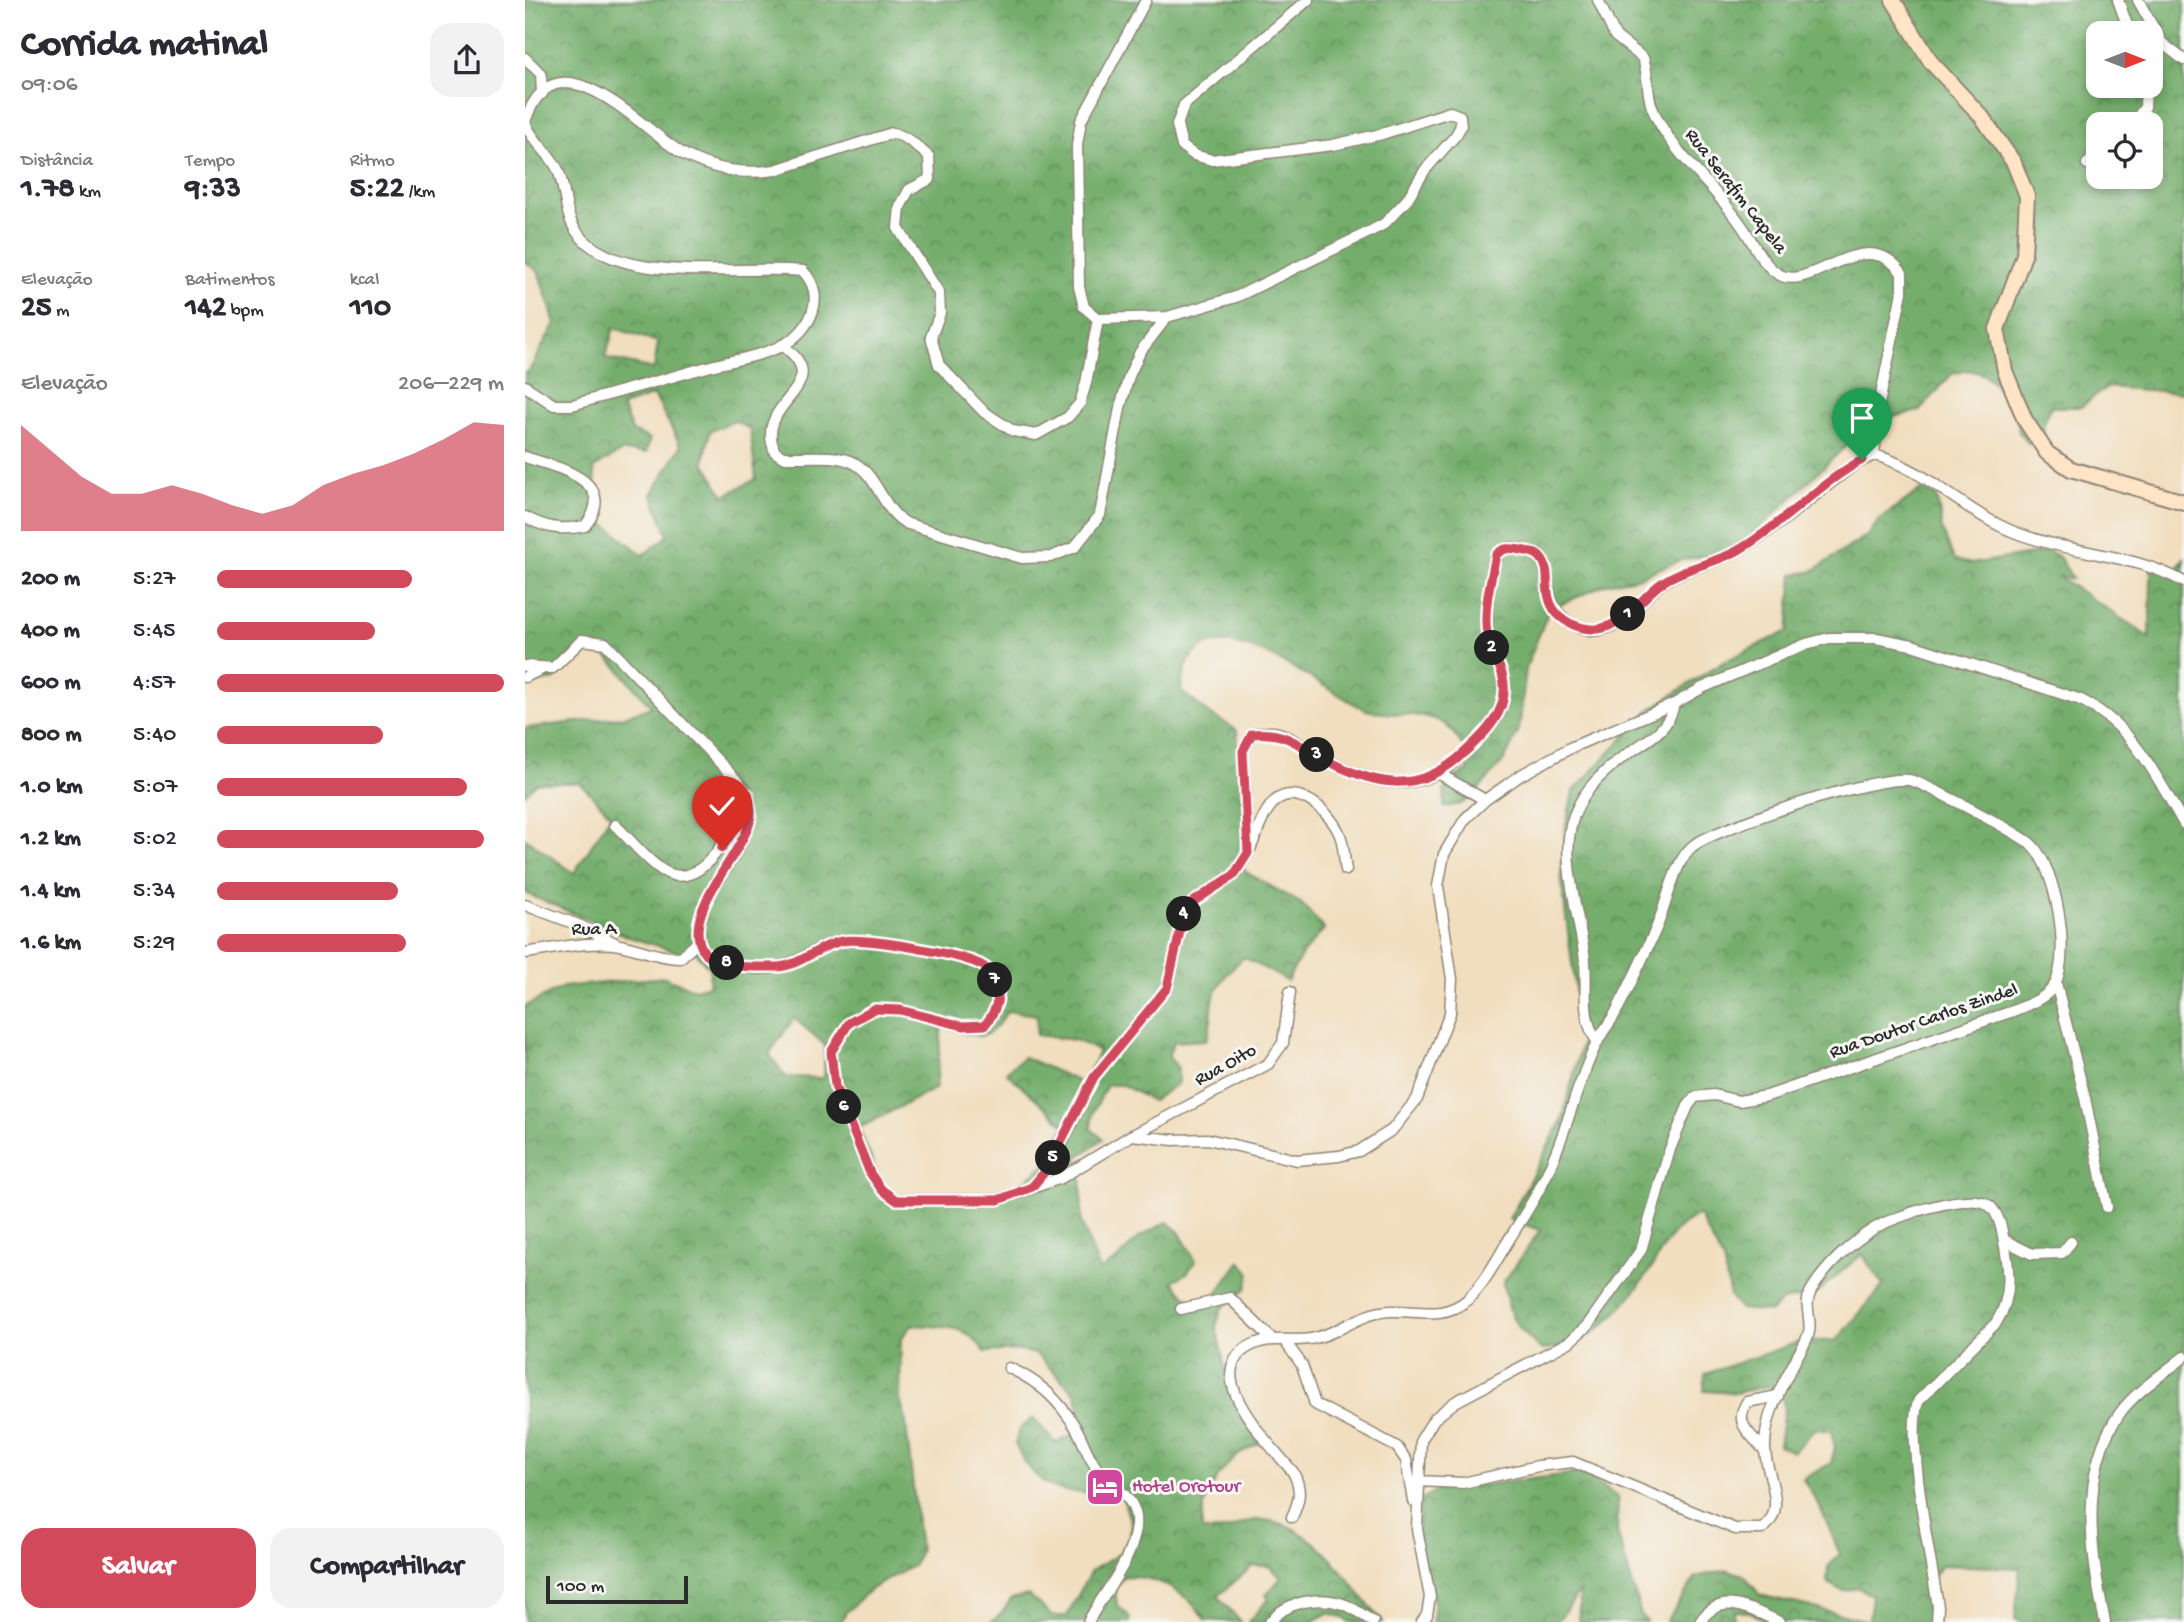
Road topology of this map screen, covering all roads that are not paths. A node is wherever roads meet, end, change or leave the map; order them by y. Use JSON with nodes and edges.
{"nodes":[{"id":1,"x":1146,"y":0,"type":"edge"},
{"id":2,"x":1308,"y":0,"type":"edge"},
{"id":3,"x":1598,"y":0,"type":"edge"},
{"id":4,"x":1893,"y":0,"type":"edge"},
{"id":5,"x":2118,"y":0,"type":"edge"},
{"id":6,"x":2138,"y":0,"type":"edge"},
{"id":7,"x":2126,"y":21,"type":"edge"},
{"id":8,"x":525,"y":58,"type":"edge"},
{"id":9,"x":2184,"y":60,"type":"edge"},
{"id":10,"x":542,"y":94,"type":"junction"},
{"id":11,"x":1167,"y":317,"type":"junction"},
{"id":12,"x":1098,"y":318,"type":"junction"},
{"id":13,"x":782,"y":345,"type":"junction"},
{"id":14,"x":525,"y":386,"type":"edge"},
{"id":15,"x":1874,"y":455,"type":"junction"},
{"id":16,"x":525,"y":457,"type":"edge"},
{"id":17,"x":2184,"y":502,"type":"edge"},
{"id":18,"x":525,"y":517,"type":"edge"},
{"id":19,"x":2184,"y":583,"type":"edge"},
{"id":20,"x":525,"y":666,"type":"edge"},
{"id":21,"x":542,"y":669,"type":"junction"},
{"id":22,"x":525,"y":677,"type":"edge"},
{"id":23,"x":1674,"y":704,"type":"junction"},
{"id":24,"x":1438,"y":773,"type":"junction"},
{"id":25,"x":748,"y":794,"type":"junction"},
{"id":26,"x":1485,"y":800,"type":"junction"},
{"id":27,"x":2184,"y":824,"type":"edge"},
{"id":28,"x":615,"y":825,"type":"dead end"},
{"id":29,"x":1248,"y":853,"type":"junction"},
{"id":30,"x":1346,"y":870,"type":"dead end"},
{"id":31,"x":525,"y":905,"type":"edge"},
{"id":32,"x":698,"y":942,"type":"junction"},
{"id":33,"x":618,"y":945,"type":"junction"},
{"id":34,"x":525,"y":953,"type":"edge"},
{"id":35,"x":2056,"y":983,"type":"junction"},
{"id":36,"x":1290,"y":992,"type":"dead end"},
{"id":37,"x":1597,"y":1041,"type":"junction"},
{"id":38,"x":1132,"y":1135,"type":"junction"},
{"id":39,"x":1032,"y":1187,"type":"junction"},
{"id":40,"x":2107,"y":1207,"type":"dead end"},
{"id":41,"x":2004,"y":1240,"type":"junction"},
{"id":42,"x":2071,"y":1242,"type":"dead end"},
{"id":43,"x":1181,"y":1310,"type":"dead end"},
{"id":44,"x":1279,"y":1340,"type":"junction"},
{"id":45,"x":2184,"y":1357,"type":"edge"},
{"id":46,"x":1009,"y":1368,"type":"dead end"},
{"id":47,"x":1778,"y":1396,"type":"junction"},
{"id":48,"x":1765,"y":1451,"type":"junction"},
{"id":49,"x":1417,"y":1481,"type":"junction"},
{"id":50,"x":1415,"y":1506,"type":"junction"},
{"id":51,"x":1292,"y":1517,"type":"dead end"},
{"id":52,"x":1361,"y":1618,"type":"edge"},
{"id":53,"x":1088,"y":1621,"type":"edge"},
{"id":54,"x":1270,"y":1622,"type":"edge"},
{"id":55,"x":1373,"y":1622,"type":"edge"},
{"id":56,"x":1422,"y":1622,"type":"edge"},
{"id":57,"x":1700,"y":1622,"type":"edge"},
{"id":58,"x":1780,"y":1622,"type":"edge"},
{"id":59,"x":1937,"y":1622,"type":"edge"},
{"id":60,"x":2105,"y":1622,"type":"edge"}],
"edges":[{"from":1,"to":12,"type":"street"},
{"from":2,"to":11,"type":"street"},
{"from":3,"to":15,"type":"street","name":"Rua Serafim Capela"},
{"from":4,"to":17,"type":"street"},
{"from":5,"to":7,"type":"street"},
{"from":6,"to":9,"type":"street"},
{"from":8,"to":10,"type":"street"},
{"from":10,"to":12,"type":"street"},
{"from":10,"to":13,"type":"street"},
{"from":11,"to":12,"type":"street"},
{"from":11,"to":13,"type":"street"},
{"from":13,"to":14,"type":"street"},
{"from":15,"to":19,"type":"street"},
{"from":15,"to":24,"type":"street"},
{"from":16,"to":18,"type":"street"},
{"from":20,"to":21,"type":"street"},
{"from":21,"to":22,"type":"street"},
{"from":21,"to":25,"type":"street"},
{"from":23,"to":26,"type":"street"},
{"from":23,"to":27,"type":"street"},
{"from":23,"to":37,"type":"street"},
{"from":24,"to":26,"type":"street"},
{"from":24,"to":29,"type":"street"},
{"from":25,"to":28,"type":"street"},
{"from":25,"to":32,"type":"street"},
{"from":26,"to":38,"type":"street"},
{"from":29,"to":30,"type":"street"},
{"from":29,"to":39,"type":"street"},
{"from":31,"to":33,"type":"street"},
{"from":32,"to":33,"type":"street","name":"Rua A"},
{"from":32,"to":39,"type":"street","name":"Rua Oito"},
{"from":33,"to":34,"type":"street","name":"Rua A"},
{"from":35,"to":37,"type":"street"},
{"from":35,"to":40,"type":"street"},
{"from":35,"to":49,"type":"street","name":"Rua Doutor Carlos Zindel"},
{"from":36,"to":38,"type":"street","name":"Rua Oito"},
{"from":37,"to":44,"type":"street"},
{"from":38,"to":39,"type":"street","name":"Rua Oito"},
{"from":41,"to":42,"type":"street"},
{"from":41,"to":47,"type":"street"},
{"from":41,"to":59,"type":"street"},
{"from":43,"to":44,"type":"street"},
{"from":44,"to":50,"type":"street"},
{"from":44,"to":51,"type":"street"},
{"from":45,"to":60,"type":"street"},
{"from":46,"to":53,"type":"street"},
{"from":47,"to":48,"type":"street"},
{"from":47,"to":48,"type":"street"},
{"from":48,"to":49,"type":"street"},
{"from":49,"to":50,"type":"street"},
{"from":50,"to":56,"type":"street"},
{"from":52,"to":54,"type":"street"},
{"from":52,"to":55,"type":"street"},
{"from":57,"to":58,"type":"street"}]}
